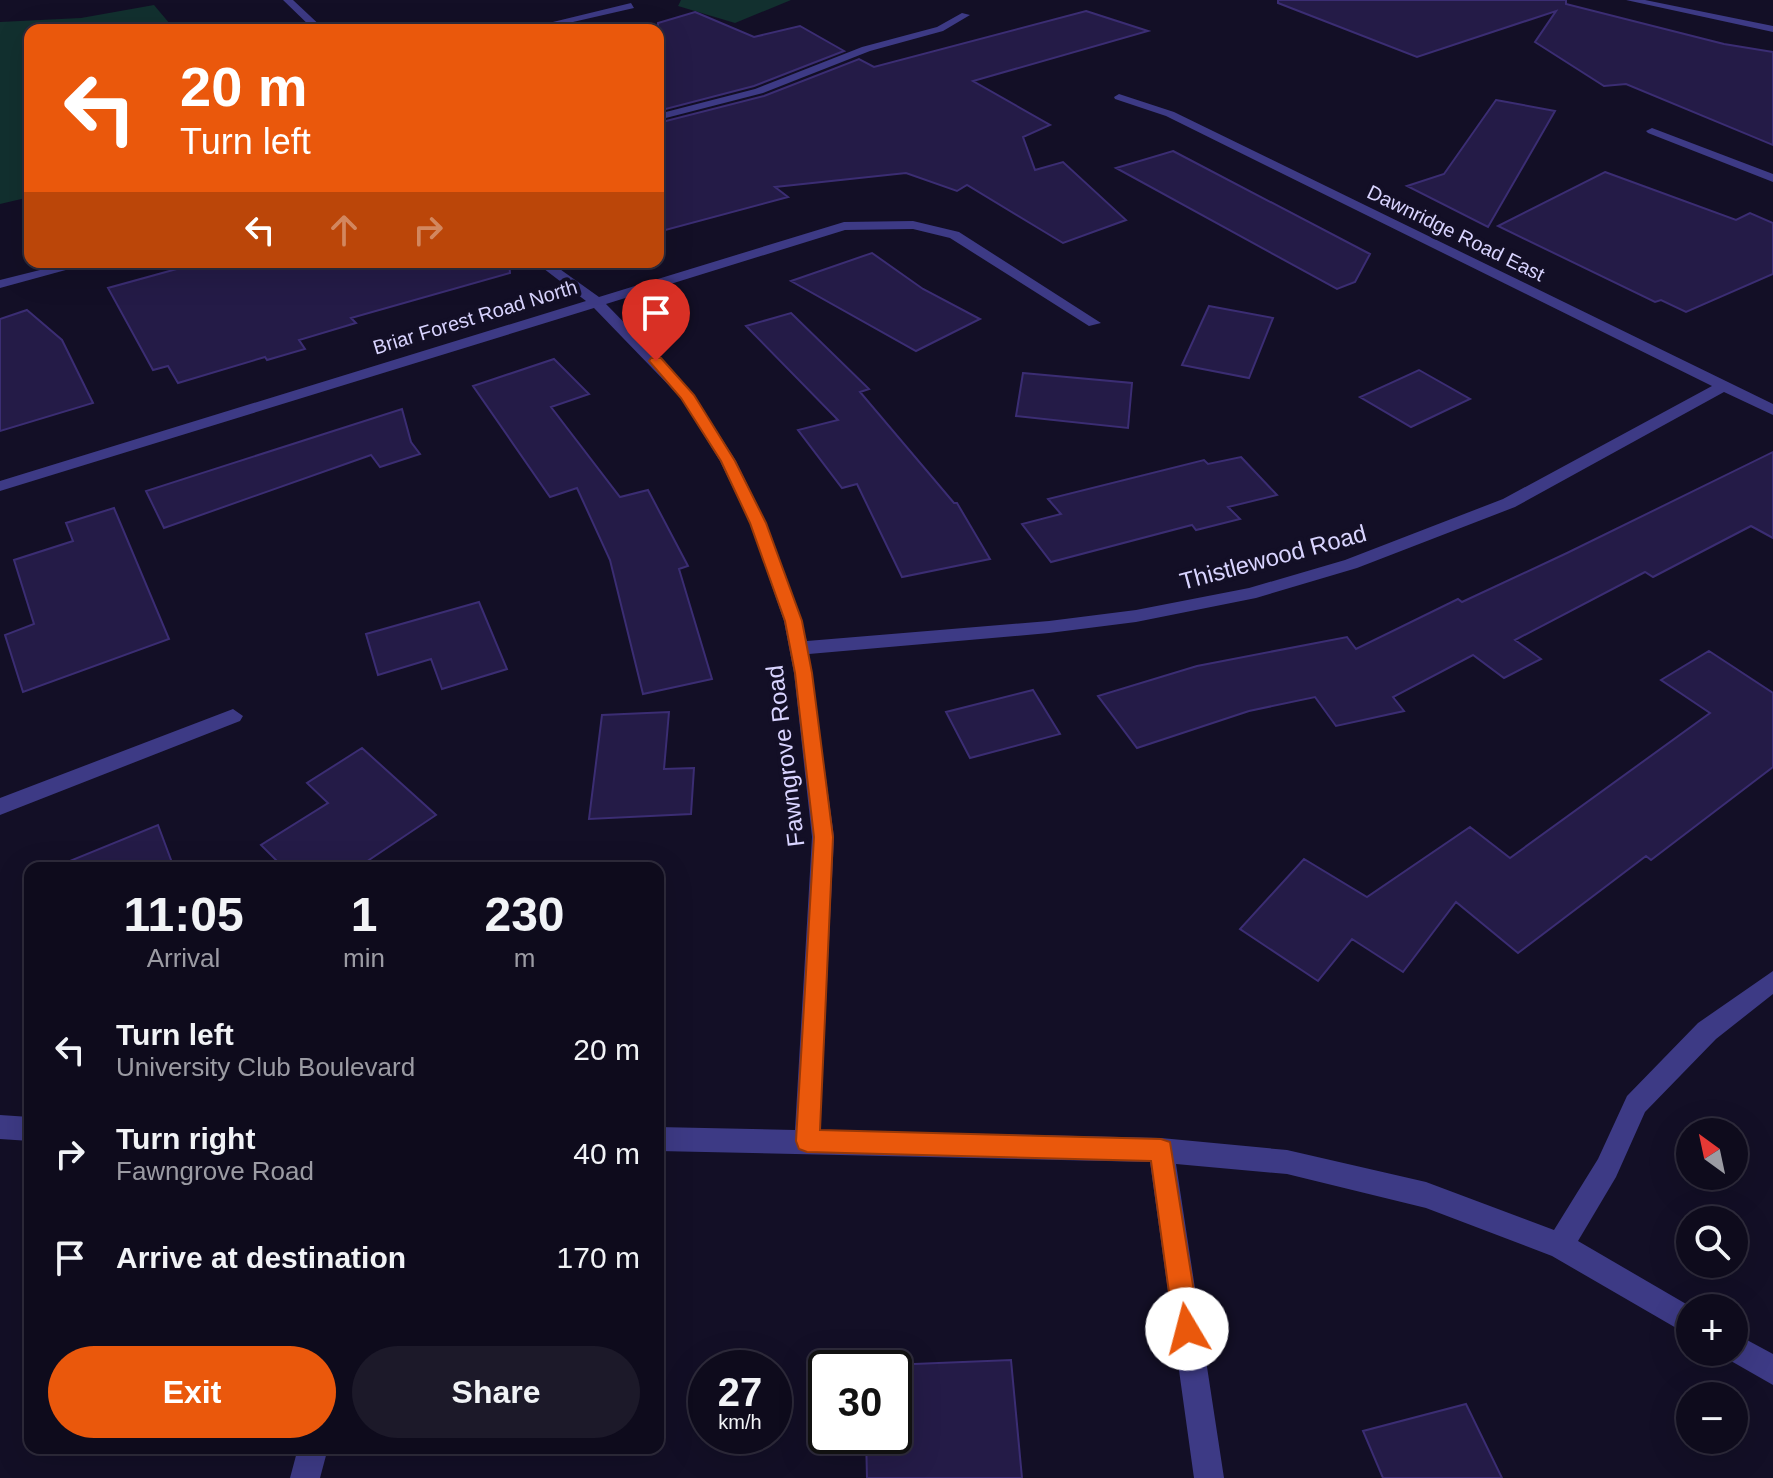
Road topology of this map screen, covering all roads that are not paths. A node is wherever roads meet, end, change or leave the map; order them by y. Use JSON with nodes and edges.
{"nodes":[{"id":1,"x":288,"y":0,"type":"edge"},
{"id":2,"x":1631,"y":0,"type":"edge"},
{"id":3,"x":631,"y":6,"type":"dead end"},
{"id":4,"x":965,"y":15,"type":"dead end"},
{"id":5,"x":314,"y":24,"type":"edge"},
{"id":6,"x":552,"y":24,"type":"edge"},
{"id":7,"x":1773,"y":29,"type":"edge"},
{"id":8,"x":1119,"y":97,"type":"dead end"},
{"id":9,"x":664,"y":115,"type":"edge"},
{"id":10,"x":1652,"y":131,"type":"dead end"},
{"id":11,"x":1773,"y":178,"type":"edge"},
{"id":12,"x":64,"y":268,"type":"edge"},
{"id":13,"x":550,"y":268,"type":"edge"},
{"id":14,"x":0,"y":284,"type":"edge"},
{"id":15,"x":595,"y":301,"type":"junction"},
{"id":16,"x":1094,"y":323,"type":"dead end"},
{"id":17,"x":1723,"y":386,"type":"junction"},
{"id":18,"x":1773,"y":410,"type":"edge"},
{"id":19,"x":0,"y":486,"type":"edge"},
{"id":20,"x":799,"y":648,"type":"junction"},
{"id":21,"x":233,"y":716,"type":"dead end"},
{"id":22,"x":0,"y":807,"type":"edge"},
{"id":23,"x":1773,"y":981,"type":"edge"},
{"id":24,"x":0,"y":1127,"type":"edge"},
{"id":25,"x":24,"y":1129,"type":"edge"},
{"id":26,"x":664,"y":1139,"type":"edge"},
{"id":27,"x":807,"y":1141,"type":"junction"},
{"id":28,"x":1161,"y":1150,"type":"junction"},
{"id":29,"x":1560,"y":1246,"type":"junction"},
{"id":30,"x":1676,"y":1314,"type":"edge"},
{"id":31,"x":1748,"y":1355,"type":"edge"},
{"id":32,"x":1773,"y":1370,"type":"edge"},
{"id":33,"x":311,"y":1454,"type":"edge"},
{"id":34,"x":305,"y":1478,"type":"edge"},
{"id":35,"x":1209,"y":1478,"type":"edge"}],
"edges":[{"from":1,"to":5,"type":"street"},
{"from":2,"to":7,"type":"street"},
{"from":3,"to":6,"type":"street"},
{"from":4,"to":9,"type":"street"},
{"from":8,"to":17,"type":"street","name":"Dawnridge Road East"},
{"from":10,"to":11,"type":"street"},
{"from":12,"to":14,"type":"street"},
{"from":13,"to":15,"type":"street","name":"Fawngrove Road"},
{"from":15,"to":16,"type":"street","name":"Briar Forest Road North"},
{"from":15,"to":19,"type":"street","name":"Briar Forest Road North"},
{"from":15,"to":20,"type":"street","name":"Fawngrove Road"},
{"from":17,"to":18,"type":"street","name":"Dawnridge Road East"},
{"from":17,"to":20,"type":"street","name":"Thistlewood Road"},
{"from":20,"to":27,"type":"street","name":"Fawngrove Road"},
{"from":21,"to":22,"type":"street"},
{"from":23,"to":29,"type":"street"},
{"from":24,"to":25,"type":"street"},
{"from":26,"to":27,"type":"street"},
{"from":27,"to":28,"type":"street"},
{"from":28,"to":29,"type":"street"},
{"from":28,"to":35,"type":"street"},
{"from":29,"to":30,"type":"street"},
{"from":31,"to":32,"type":"street"},
{"from":33,"to":34,"type":"street"}]}
